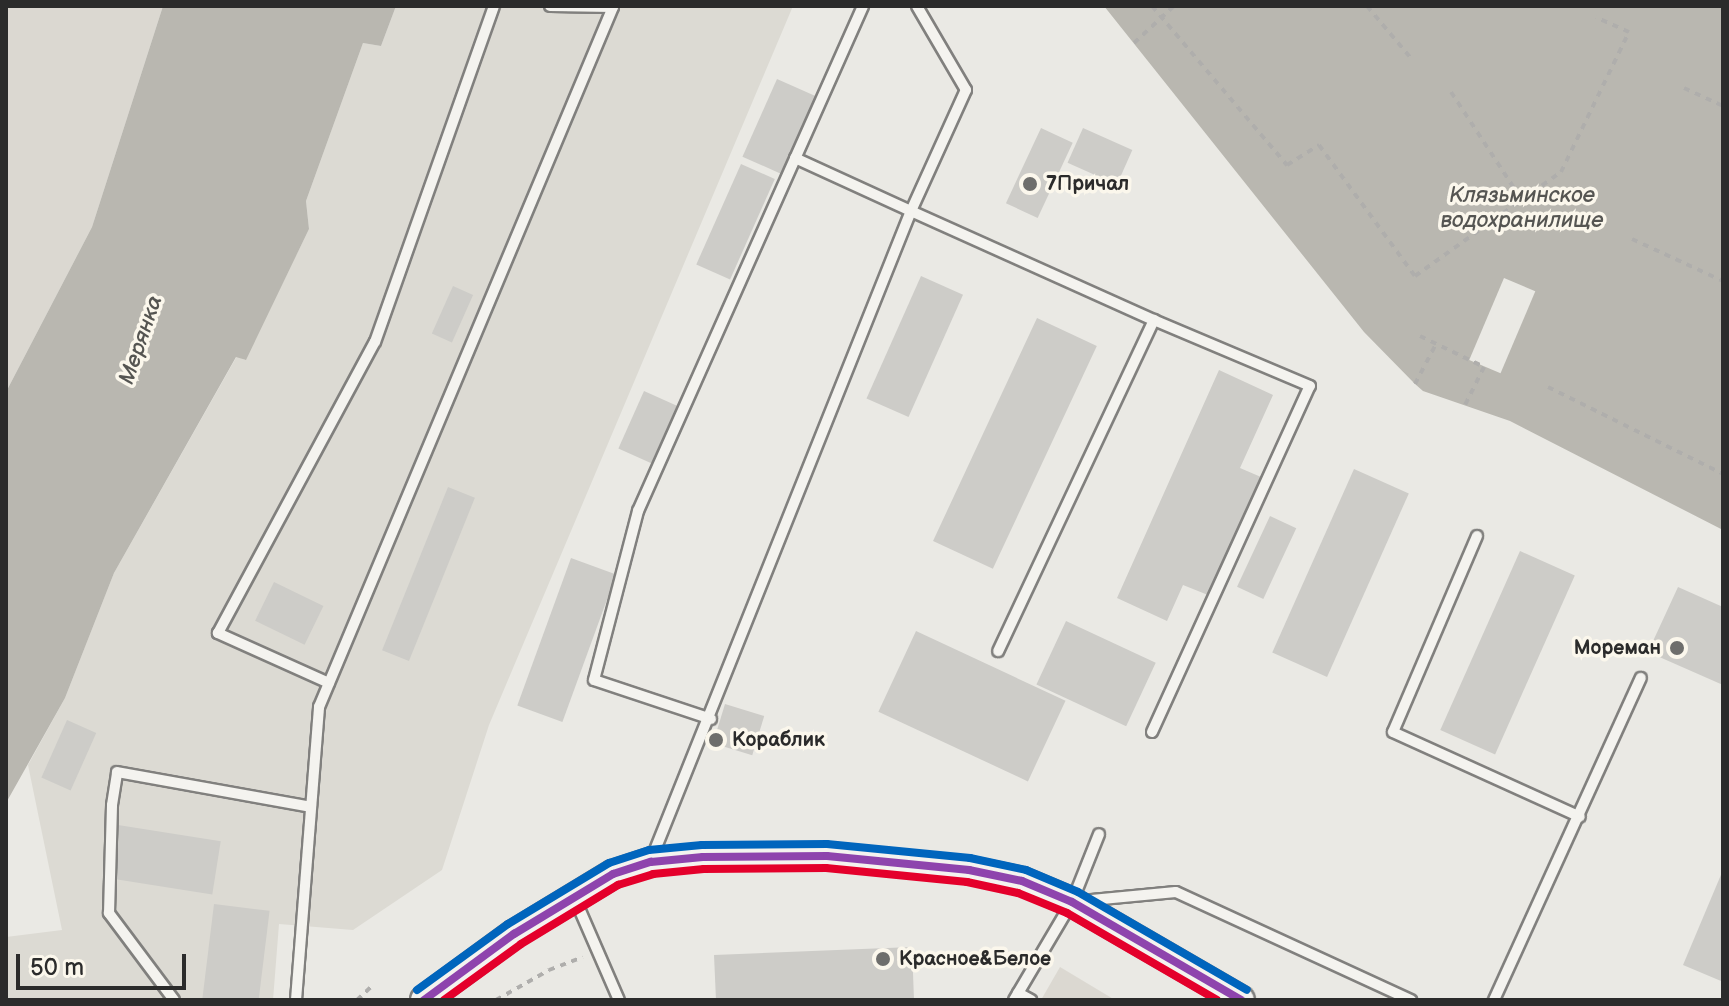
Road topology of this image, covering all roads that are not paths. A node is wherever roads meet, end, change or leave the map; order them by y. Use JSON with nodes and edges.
{"nodes":[{"id":1,"x":494,"y":6,"type":"edge"},
{"id":2,"x":550,"y":6,"type":"edge"},
{"id":3,"x":863,"y":6,"type":"edge"},
{"id":4,"x":917,"y":6,"type":"edge"},
{"id":5,"x":795,"y":158,"type":"junction"},
{"id":6,"x":911,"y":211,"type":"junction"},
{"id":7,"x":1154,"y":320,"type":"junction"},
{"id":8,"x":1477,"y":536,"type":"dead end"},
{"id":9,"x":998,"y":651,"type":"dead end"},
{"id":10,"x":1641,"y":678,"type":"dead end"},
{"id":11,"x":329,"y":683,"type":"junction"},
{"id":12,"x":711,"y":719,"type":"junction"},
{"id":13,"x":1152,"y":732,"type":"dead end"},
{"id":14,"x":311,"y":807,"type":"junction"},
{"id":15,"x":1580,"y":817,"type":"junction"},
{"id":16,"x":1099,"y":834,"type":"dead end"},
{"id":17,"x":651,"y":862,"type":"junction"},
{"id":18,"x":573,"y":895,"type":"junction"},
{"id":19,"x":1072,"y":902,"type":"junction"},
{"id":20,"x":1016,"y":996,"type":"edge"},
{"id":21,"x":174,"y":1000,"type":"edge"},
{"id":22,"x":296,"y":1000,"type":"edge"},
{"id":23,"x":424,"y":1000,"type":"edge"},
{"id":24,"x":619,"y":1000,"type":"edge"},
{"id":25,"x":1031,"y":1000,"type":"edge"},
{"id":26,"x":1241,"y":1000,"type":"edge"},
{"id":27,"x":1411,"y":1000,"type":"edge"},
{"id":28,"x":1494,"y":1000,"type":"edge"}],
"edges":[{"from":1,"to":11,"type":"lane"},
{"from":2,"to":11,"type":"lane"},
{"from":3,"to":5,"type":"lane"},
{"from":4,"to":6,"type":"lane"},
{"from":5,"to":6,"type":"lane"},
{"from":5,"to":12,"type":"lane"},
{"from":6,"to":7,"type":"lane"},
{"from":6,"to":12,"type":"lane"},
{"from":7,"to":9,"type":"lane"},
{"from":7,"to":13,"type":"lane"},
{"from":8,"to":15,"type":"lane"},
{"from":10,"to":15,"type":"lane"},
{"from":11,"to":14,"type":"lane"},
{"from":12,"to":17,"type":"lane"},
{"from":14,"to":21,"type":"lane"},
{"from":14,"to":22,"type":"lane"},
{"from":15,"to":28,"type":"lane"},
{"from":16,"to":19,"type":"lane"},
{"from":17,"to":18,"type":"street"},
{"from":17,"to":19,"type":"street"},
{"from":18,"to":23,"type":"street"},
{"from":18,"to":24,"type":"lane"},
{"from":19,"to":20,"type":"lane"},
{"from":19,"to":26,"type":"street"},
{"from":19,"to":27,"type":"lane"},
{"from":20,"to":25,"type":"lane"}]}
